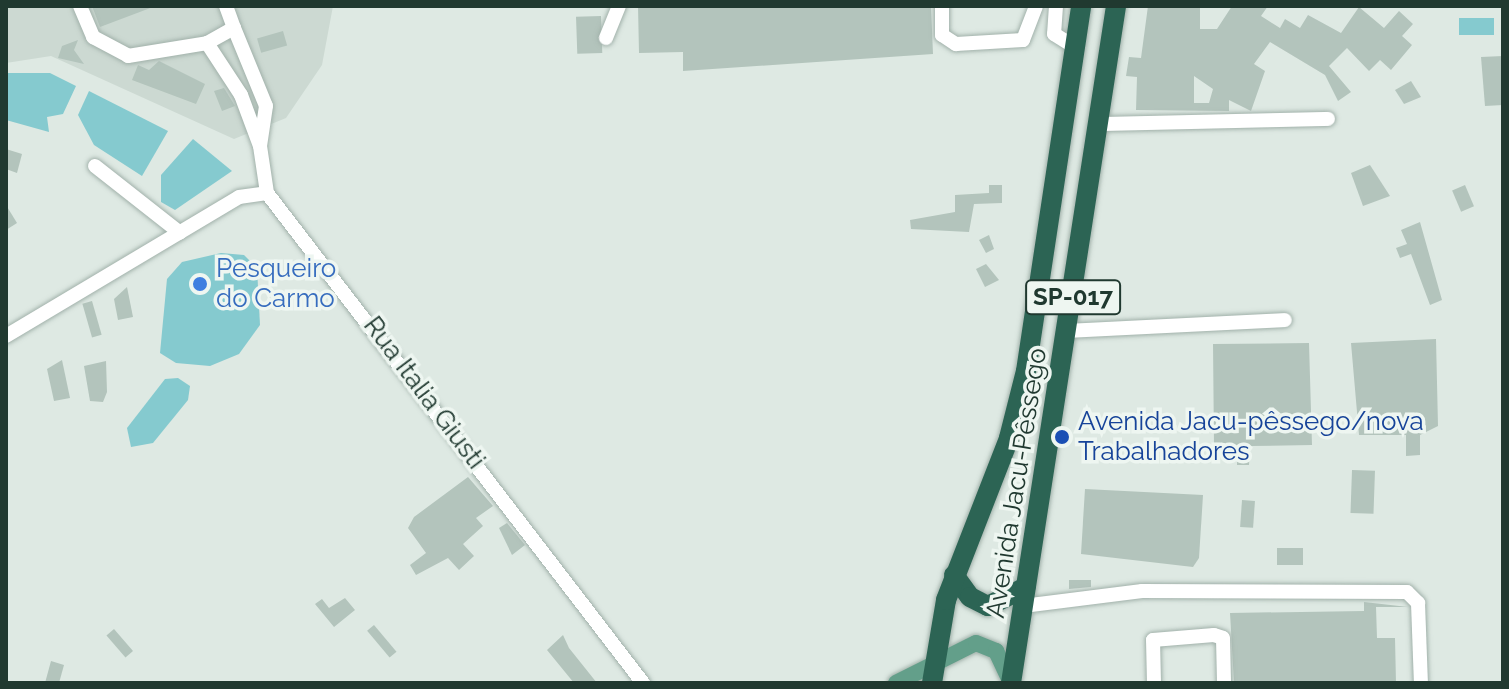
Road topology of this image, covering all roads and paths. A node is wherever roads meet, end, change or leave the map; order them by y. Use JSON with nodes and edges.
{"nodes":[{"id":1,"x":80,"y":6,"type":"edge"},
{"id":2,"x":226,"y":6,"type":"edge"},
{"id":3,"x":619,"y":6,"type":"edge"},
{"id":4,"x":942,"y":6,"type":"edge"},
{"id":5,"x":1036,"y":6,"type":"edge"},
{"id":6,"x":1056,"y":6,"type":"edge"},
{"id":7,"x":1081,"y":6,"type":"edge"},
{"id":8,"x":1116,"y":6,"type":"edge"},
{"id":9,"x":234,"y":28,"type":"junction"},
{"id":10,"x":606,"y":38,"type":"dead end"},
{"id":11,"x":207,"y":43,"type":"junction"},
{"id":12,"x":1075,"y":47,"type":"junction"},
{"id":13,"x":1328,"y":119,"type":"dead end"},
{"id":14,"x":1099,"y":124,"type":"junction"},
{"id":15,"x":260,"y":146,"type":"junction"},
{"id":16,"x":95,"y":166,"type":"dead end"},
{"id":17,"x":267,"y":193,"type":"junction"},
{"id":18,"x":180,"y":233,"type":"junction"},
{"id":19,"x":1285,"y":320,"type":"dead end"},
{"id":20,"x":1068,"y":331,"type":"junction"},
{"id":21,"x":6,"y":336,"type":"edge"},
{"id":22,"x":954,"y":575,"type":"junction"},
{"id":23,"x":1025,"y":596,"type":"junction"},
{"id":24,"x":934,"y":661,"type":"junction"},
{"id":25,"x":643,"y":683,"type":"edge"},
{"id":26,"x":896,"y":683,"type":"edge"},
{"id":27,"x":932,"y":683,"type":"edge"},
{"id":28,"x":1011,"y":683,"type":"edge"},
{"id":29,"x":1154,"y":683,"type":"edge"},
{"id":30,"x":1224,"y":683,"type":"edge"},
{"id":31,"x":1421,"y":683,"type":"edge"}],
"edges":[{"from":1,"to":11,"type":"street"},
{"from":2,"to":9,"type":"street"},
{"from":3,"to":10,"type":"street"},
{"from":4,"to":5,"type":"street"},
{"from":6,"to":12,"type":"street"},
{"from":7,"to":12,"type":"highway","name":"Avenida Jacu-Pêssego","number":"SP-017"},
{"from":8,"to":14,"type":"highway","name":"Avenida Jacu-Pêssego","number":"SP-017"},
{"from":9,"to":11,"type":"street"},
{"from":9,"to":15,"type":"street"},
{"from":11,"to":15,"type":"street"},
{"from":12,"to":22,"type":"highway","name":"Avenida Jacu-Pêssego","number":"SP-017"},
{"from":13,"to":14,"type":"street"},
{"from":14,"to":20,"type":"highway","name":"Avenida Jacu-Pêssego","number":"SP-017"},
{"from":15,"to":17,"type":"street"},
{"from":16,"to":18,"type":"street"},
{"from":17,"to":18,"type":"street"},
{"from":17,"to":25,"type":"street","name":"Rua Italia Giusti"},
{"from":18,"to":21,"type":"street"},
{"from":19,"to":20,"type":"street"},
{"from":20,"to":23,"type":"highway","name":"Avenida Jacu-Pêssego","number":"SP-017"},
{"from":22,"to":23,"type":"highway"},
{"from":22,"to":24,"type":"highway","name":"Avenida Jacu-Pêssego","number":"SP-017"},
{"from":23,"to":28,"type":"highway","name":"Avenida Jacu-Pêssego","number":"SP-017"},
{"from":23,"to":31,"type":"street"},
{"from":24,"to":26,"type":"main road"},
{"from":24,"to":27,"type":"highway","name":"Avenida Jacu-Pêssego","number":"SP-017"},
{"from":24,"to":28,"type":"main road"},
{"from":29,"to":30,"type":"street"}]}
